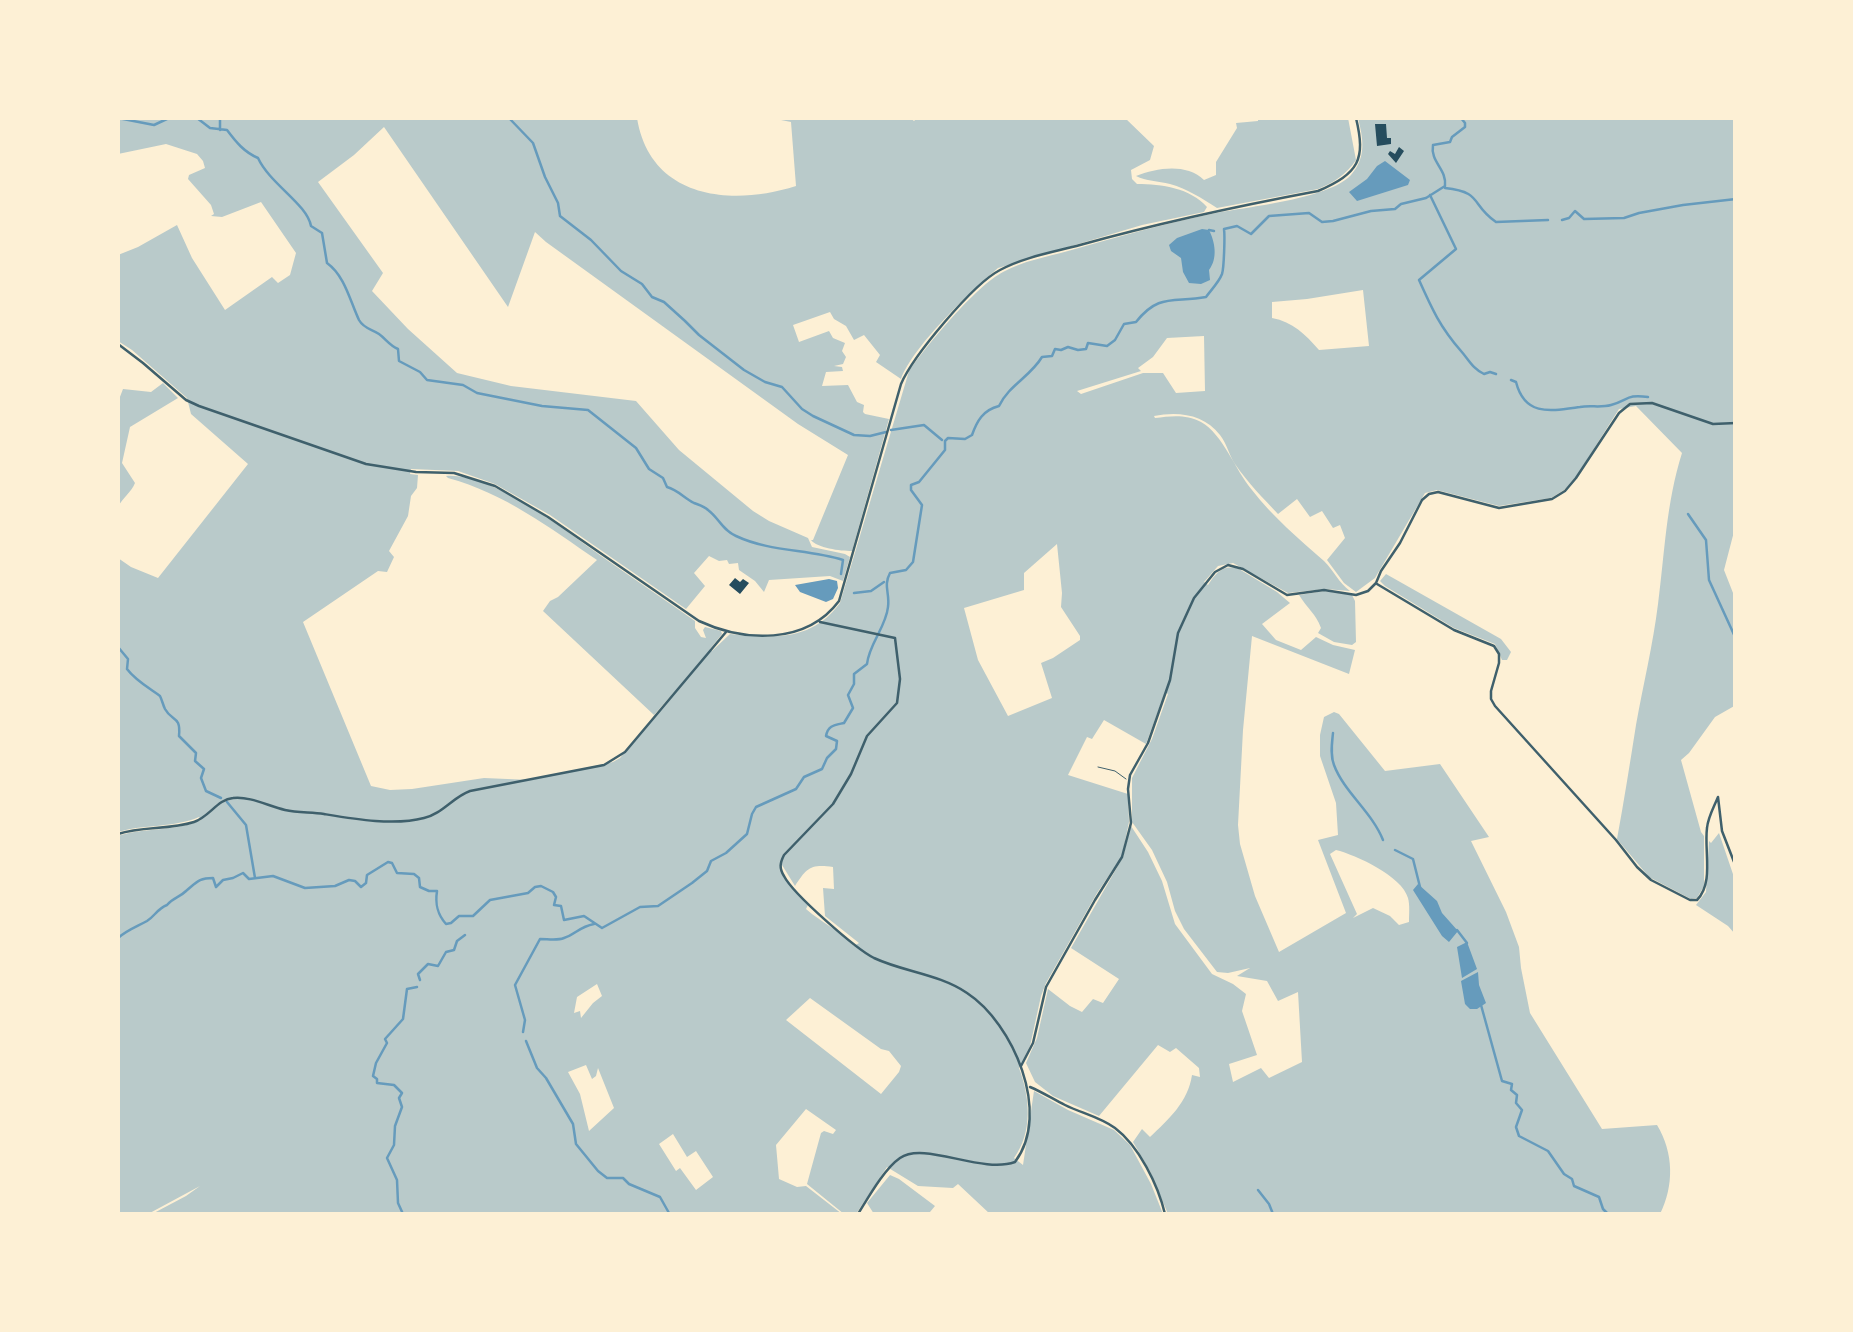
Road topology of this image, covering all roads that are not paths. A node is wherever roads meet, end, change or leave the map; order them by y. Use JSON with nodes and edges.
{"nodes":[{"id":1,"x":1356,"y":118,"type":"edge"},
{"id":2,"x":118,"y":344,"type":"edge"},
{"id":3,"x":1736,"y":422,"type":"edge"},
{"id":4,"x":1376,"y":584,"type":"junction"},
{"id":5,"x":818,"y":622,"type":"junction"},
{"id":6,"x":727,"y":631,"type":"junction"},
{"id":7,"x":1098,"y":767,"type":"dead end"},
{"id":8,"x":1128,"y":781,"type":"junction"},
{"id":9,"x":118,"y":834,"type":"edge"},
{"id":10,"x":1736,"y":867,"type":"edge"},
{"id":11,"x":1021,"y":1066,"type":"junction"},
{"id":12,"x":1028,"y":1086,"type":"junction"},
{"id":13,"x":858,"y":1214,"type":"edge"},
{"id":14,"x":1165,"y":1214,"type":"edge"}],
"edges":[{"from":1,"to":5,"type":"street"},
{"from":2,"to":6,"type":"street"},
{"from":3,"to":4,"type":"street"},
{"from":4,"to":8,"type":"street"},
{"from":4,"to":10,"type":"street"},
{"from":5,"to":6,"type":"street"},
{"from":5,"to":11,"type":"street"},
{"from":6,"to":9,"type":"street"},
{"from":7,"to":8,"type":"lane"},
{"from":8,"to":11,"type":"street"},
{"from":11,"to":12,"type":"street"},
{"from":12,"to":13,"type":"street"},
{"from":12,"to":14,"type":"street"}]}
